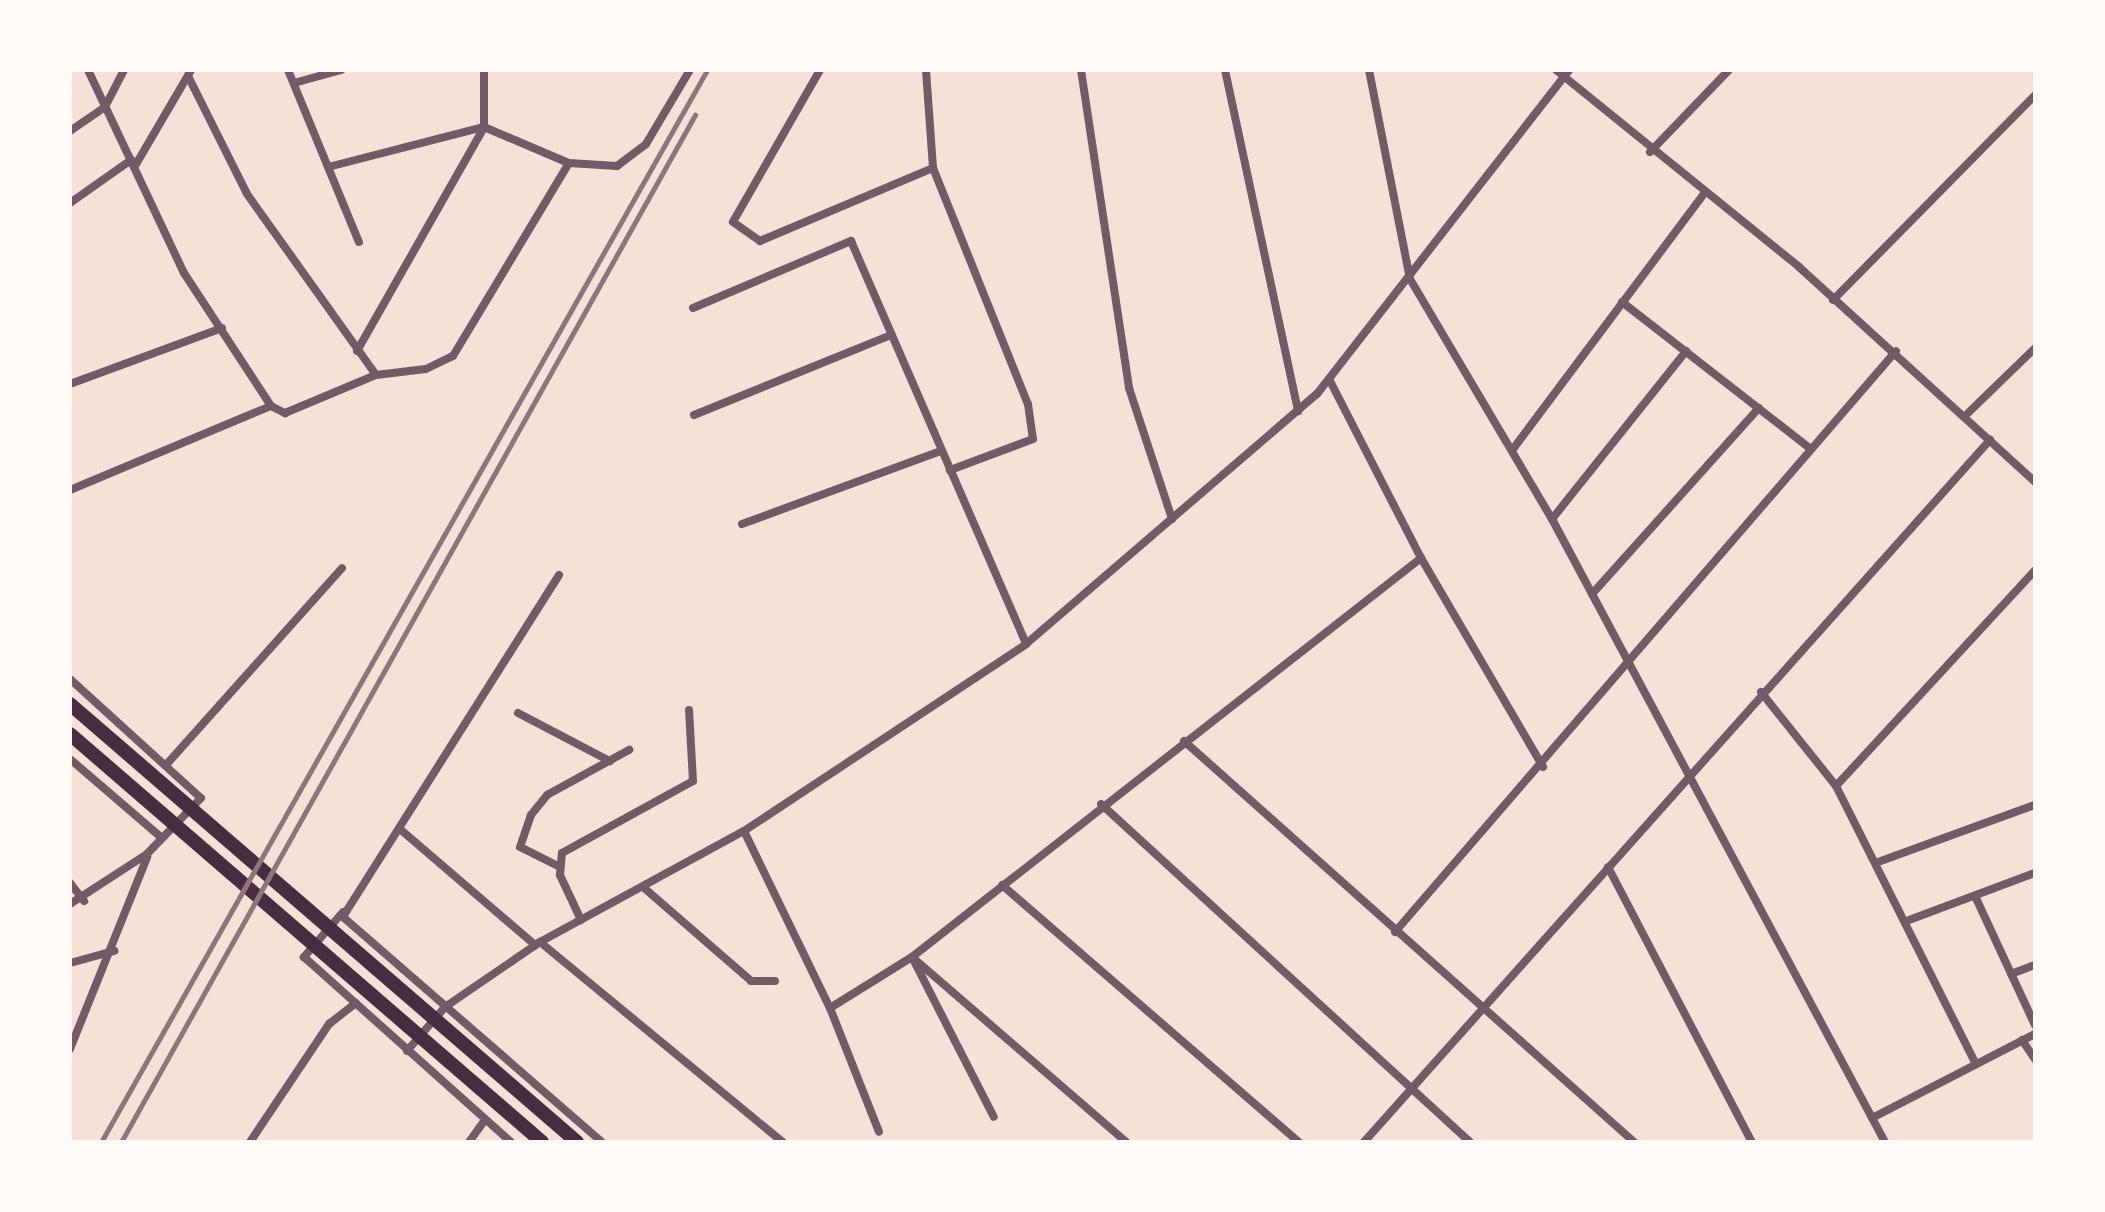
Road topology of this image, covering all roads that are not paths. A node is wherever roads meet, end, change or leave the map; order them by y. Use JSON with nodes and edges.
{"nodes":[{"id":1,"x":88,"y":70,"type":"edge"},
{"id":2,"x":124,"y":70,"type":"edge"},
{"id":3,"x":288,"y":70,"type":"edge"},
{"id":4,"x":341,"y":70,"type":"edge"},
{"id":5,"x":484,"y":70,"type":"edge"},
{"id":6,"x":690,"y":70,"type":"edge"},
{"id":7,"x":820,"y":70,"type":"edge"},
{"id":8,"x":926,"y":70,"type":"edge"},
{"id":9,"x":1081,"y":70,"type":"edge"},
{"id":10,"x":1225,"y":70,"type":"edge"},
{"id":11,"x":1369,"y":70,"type":"edge"},
{"id":12,"x":1556,"y":70,"type":"edge"},
{"id":13,"x":1569,"y":70,"type":"edge"},
{"id":14,"x":1729,"y":70,"type":"edge"},
{"id":15,"x":190,"y":73,"type":"edge"},
{"id":16,"x":1564,"y":80,"type":"junction"},
{"id":17,"x":294,"y":83,"type":"junction"},
{"id":18,"x":2035,"y":95,"type":"edge"},
{"id":19,"x":105,"y":107,"type":"junction"},
{"id":20,"x":484,"y":127,"type":"junction"},
{"id":21,"x":70,"y":131,"type":"edge"},
{"id":22,"x":1650,"y":152,"type":"junction"},
{"id":23,"x":133,"y":163,"type":"junction"},
{"id":24,"x":569,"y":163,"type":"junction"},
{"id":25,"x":332,"y":166,"type":"junction"},
{"id":26,"x":933,"y":168,"type":"junction"},
{"id":27,"x":1703,"y":195,"type":"junction"},
{"id":28,"x":70,"y":203,"type":"edge"},
{"id":29,"x":359,"y":242,"type":"dead end"},
{"id":30,"x":1410,"y":279,"type":"junction"},
{"id":31,"x":1833,"y":300,"type":"junction"},
{"id":32,"x":1622,"y":302,"type":"junction"},
{"id":33,"x":693,"y":308,"type":"dead end"},
{"id":34,"x":222,"y":328,"type":"junction"},
{"id":35,"x":891,"y":335,"type":"junction"},
{"id":36,"x":2035,"y":348,"type":"edge"},
{"id":37,"x":357,"y":351,"type":"junction"},
{"id":38,"x":1686,"y":351,"type":"junction"},
{"id":39,"x":1896,"y":351,"type":"junction"},
{"id":40,"x":376,"y":375,"type":"junction"},
{"id":41,"x":1329,"y":379,"type":"junction"},
{"id":42,"x":70,"y":384,"type":"edge"},
{"id":43,"x":271,"y":406,"type":"junction"},
{"id":44,"x":1759,"y":408,"type":"junction"},
{"id":45,"x":1298,"y":411,"type":"junction"},
{"id":46,"x":1968,"y":413,"type":"junction"},
{"id":47,"x":694,"y":415,"type":"dead end"},
{"id":48,"x":1990,"y":440,"type":"junction"},
{"id":49,"x":1513,"y":449,"type":"junction"},
{"id":50,"x":1811,"y":449,"type":"junction"},
{"id":51,"x":940,"y":451,"type":"junction"},
{"id":52,"x":950,"y":470,"type":"junction"},
{"id":53,"x":2035,"y":482,"type":"edge"},
{"id":54,"x":70,"y":490,"type":"edge"},
{"id":55,"x":1172,"y":519,"type":"junction"},
{"id":56,"x":1552,"y":519,"type":"junction"},
{"id":57,"x":742,"y":524,"type":"dead end"},
{"id":58,"x":1421,"y":558,"type":"junction"},
{"id":59,"x":342,"y":568,"type":"dead end"},
{"id":60,"x":2035,"y":570,"type":"edge"},
{"id":61,"x":559,"y":575,"type":"dead end"},
{"id":62,"x":1592,"y":594,"type":"junction"},
{"id":63,"x":1026,"y":644,"type":"junction"},
{"id":64,"x":1625,"y":664,"type":"junction"},
{"id":65,"x":70,"y":679,"type":"edge"},
{"id":66,"x":1761,"y":692,"type":"junction"},
{"id":67,"x":70,"y":704,"type":"edge"},
{"id":68,"x":689,"y":710,"type":"dead end"},
{"id":69,"x":518,"y":713,"type":"dead end"},
{"id":70,"x":70,"y":734,"type":"edge"},
{"id":71,"x":1184,"y":741,"type":"junction"},
{"id":72,"x":629,"y":750,"type":"dead end"},
{"id":73,"x":70,"y":759,"type":"edge"},
{"id":74,"x":610,"y":761,"type":"junction"},
{"id":75,"x":166,"y":765,"type":"junction"},
{"id":76,"x":1543,"y":767,"type":"junction"},
{"id":77,"x":1685,"y":777,"type":"junction"},
{"id":78,"x":1836,"y":786,"type":"junction"},
{"id":79,"x":1101,"y":804,"type":"junction"},
{"id":80,"x":2035,"y":805,"type":"edge"},
{"id":81,"x":401,"y":830,"type":"junction"},
{"id":82,"x":744,"y":831,"type":"junction"},
{"id":83,"x":162,"y":838,"type":"junction"},
{"id":84,"x":147,"y":854,"type":"junction"},
{"id":85,"x":1878,"y":862,"type":"junction"},
{"id":86,"x":558,"y":866,"type":"junction"},
{"id":87,"x":1608,"y":867,"type":"junction"},
{"id":88,"x":2035,"y":873,"type":"edge"},
{"id":89,"x":70,"y":883,"type":"edge"},
{"id":90,"x":1002,"y":885,"type":"junction"},
{"id":91,"x":643,"y":887,"type":"junction"},
{"id":92,"x":1975,"y":896,"type":"junction"},
{"id":93,"x":84,"y":901,"type":"junction"},
{"id":94,"x":70,"y":904,"type":"edge"},
{"id":95,"x":343,"y":912,"type":"junction"},
{"id":96,"x":581,"y":920,"type":"junction"},
{"id":97,"x":1909,"y":920,"type":"junction"},
{"id":98,"x":1395,"y":932,"type":"junction"},
{"id":99,"x":538,"y":944,"type":"junction"},
{"id":100,"x":114,"y":951,"type":"junction"},
{"id":101,"x":912,"y":957,"type":"junction"},
{"id":102,"x":70,"y":963,"type":"edge"},
{"id":103,"x":2035,"y":965,"type":"edge"},
{"id":104,"x":2011,"y":974,"type":"junction"},
{"id":105,"x":775,"y":981,"type":"dead end"},
{"id":106,"x":356,"y":1003,"type":"junction"},
{"id":107,"x":445,"y":1007,"type":"junction"},
{"id":108,"x":830,"y":1008,"type":"junction"},
{"id":109,"x":1487,"y":1008,"type":"junction"},
{"id":110,"x":2035,"y":1025,"type":"edge"},
{"id":111,"x":2035,"y":1034,"type":"edge"},
{"id":112,"x":2022,"y":1040,"type":"junction"},
{"id":113,"x":71,"y":1044,"type":"edge"},
{"id":114,"x":407,"y":1051,"type":"junction"},
{"id":115,"x":2035,"y":1059,"type":"edge"},
{"id":116,"x":1975,"y":1062,"type":"junction"},
{"id":117,"x":1409,"y":1089,"type":"junction"},
{"id":118,"x":994,"y":1117,"type":"dead end"},
{"id":119,"x":1872,"y":1118,"type":"junction"},
{"id":120,"x":484,"y":1121,"type":"junction"},
{"id":121,"x":879,"y":1132,"type":"dead end"},
{"id":122,"x":500,"y":1138,"type":"edge"},
{"id":123,"x":250,"y":1142,"type":"edge"},
{"id":124,"x":469,"y":1142,"type":"edge"},
{"id":125,"x":511,"y":1142,"type":"edge"},
{"id":126,"x":542,"y":1142,"type":"edge"},
{"id":127,"x":577,"y":1142,"type":"edge"},
{"id":128,"x":602,"y":1142,"type":"edge"},
{"id":129,"x":783,"y":1142,"type":"edge"},
{"id":130,"x":1126,"y":1142,"type":"edge"},
{"id":131,"x":1299,"y":1142,"type":"edge"},
{"id":132,"x":1364,"y":1142,"type":"edge"},
{"id":133,"x":1470,"y":1142,"type":"edge"},
{"id":134,"x":1634,"y":1142,"type":"edge"},
{"id":135,"x":1752,"y":1142,"type":"edge"},
{"id":136,"x":1885,"y":1142,"type":"edge"}],
"edges":[{"from":1,"to":19,"type":"street"},
{"from":2,"to":19,"type":"street"},
{"from":3,"to":17,"type":"street"},
{"from":4,"to":17,"type":"street"},
{"from":5,"to":20,"type":"street"},
{"from":6,"to":24,"type":"street"},
{"from":7,"to":26,"type":"street"},
{"from":8,"to":26,"type":"street"},
{"from":9,"to":55,"type":"street"},
{"from":10,"to":45,"type":"street"},
{"from":11,"to":30,"type":"street"},
{"from":12,"to":16,"type":"street"},
{"from":13,"to":16,"type":"street"},
{"from":14,"to":22,"type":"street"},
{"from":15,"to":23,"type":"street"},
{"from":15,"to":37,"type":"street"},
{"from":16,"to":22,"type":"street"},
{"from":16,"to":30,"type":"street"},
{"from":17,"to":25,"type":"street"},
{"from":18,"to":31,"type":"street"},
{"from":19,"to":21,"type":"street"},
{"from":19,"to":23,"type":"street"},
{"from":20,"to":24,"type":"street"},
{"from":20,"to":25,"type":"street"},
{"from":20,"to":37,"type":"street"},
{"from":22,"to":27,"type":"street"},
{"from":23,"to":28,"type":"street"},
{"from":23,"to":34,"type":"street"},
{"from":24,"to":40,"type":"street"},
{"from":25,"to":29,"type":"street"},
{"from":26,"to":52,"type":"street"},
{"from":27,"to":31,"type":"street"},
{"from":27,"to":32,"type":"street"},
{"from":30,"to":41,"type":"street"},
{"from":30,"to":49,"type":"street"},
{"from":31,"to":39,"type":"street"},
{"from":32,"to":38,"type":"street"},
{"from":32,"to":49,"type":"street"},
{"from":33,"to":35,"type":"street"},
{"from":34,"to":42,"type":"street"},
{"from":34,"to":43,"type":"street"},
{"from":35,"to":47,"type":"street"},
{"from":35,"to":51,"type":"street"},
{"from":36,"to":46,"type":"street"},
{"from":37,"to":40,"type":"street"},
{"from":38,"to":44,"type":"street"},
{"from":38,"to":56,"type":"street"},
{"from":39,"to":46,"type":"street"},
{"from":39,"to":50,"type":"street"},
{"from":40,"to":43,"type":"street"},
{"from":41,"to":45,"type":"street"},
{"from":41,"to":58,"type":"street"},
{"from":43,"to":54,"type":"street"},
{"from":44,"to":50,"type":"street"},
{"from":44,"to":62,"type":"street"},
{"from":45,"to":55,"type":"street"},
{"from":46,"to":48,"type":"street"},
{"from":48,"to":53,"type":"street"},
{"from":48,"to":66,"type":"street"},
{"from":49,"to":56,"type":"street"},
{"from":50,"to":64,"type":"street"},
{"from":51,"to":52,"type":"street"},
{"from":51,"to":57,"type":"street"},
{"from":52,"to":63,"type":"street"},
{"from":55,"to":63,"type":"street"},
{"from":56,"to":62,"type":"street"},
{"from":58,"to":71,"type":"street"},
{"from":58,"to":76,"type":"street"},
{"from":59,"to":75,"type":"street"},
{"from":60,"to":78,"type":"street"},
{"from":61,"to":81,"type":"street"},
{"from":62,"to":64,"type":"street"},
{"from":63,"to":82,"type":"street"},
{"from":64,"to":76,"type":"street"},
{"from":64,"to":77,"type":"street"},
{"from":65,"to":75,"type":"street"},
{"from":66,"to":77,"type":"street"},
{"from":66,"to":78,"type":"street"},
{"from":67,"to":127,"type":"main road"},
{"from":68,"to":86,"type":"street"},
{"from":69,"to":74,"type":"street"},
{"from":70,"to":126,"type":"main road"},
{"from":71,"to":79,"type":"street"},
{"from":71,"to":98,"type":"street"},
{"from":72,"to":74,"type":"street"},
{"from":73,"to":83,"type":"street"},
{"from":74,"to":86,"type":"street"},
{"from":75,"to":83,"type":"street"},
{"from":76,"to":98,"type":"street"},
{"from":77,"to":87,"type":"street"},
{"from":77,"to":119,"type":"street"},
{"from":78,"to":85,"type":"street"},
{"from":79,"to":90,"type":"street"},
{"from":79,"to":117,"type":"street"},
{"from":80,"to":85,"type":"street"},
{"from":81,"to":95,"type":"street"},
{"from":81,"to":99,"type":"street"},
{"from":82,"to":91,"type":"street"},
{"from":82,"to":108,"type":"street"},
{"from":83,"to":84,"type":"street"},
{"from":84,"to":93,"type":"street"},
{"from":84,"to":100,"type":"street"},
{"from":85,"to":97,"type":"street"},
{"from":86,"to":96,"type":"street"},
{"from":87,"to":109,"type":"street"},
{"from":87,"to":135,"type":"street"},
{"from":88,"to":92,"type":"street"},
{"from":89,"to":93,"type":"street"},
{"from":90,"to":101,"type":"street"},
{"from":90,"to":131,"type":"street"},
{"from":91,"to":96,"type":"street"},
{"from":91,"to":105,"type":"street"},
{"from":92,"to":97,"type":"street"},
{"from":92,"to":104,"type":"street"},
{"from":93,"to":94,"type":"street"},
{"from":95,"to":106,"type":"street"},
{"from":95,"to":107,"type":"street"},
{"from":96,"to":99,"type":"street"},
{"from":97,"to":116,"type":"street"},
{"from":98,"to":109,"type":"street"},
{"from":99,"to":107,"type":"street"},
{"from":99,"to":129,"type":"street"},
{"from":100,"to":102,"type":"street"},
{"from":100,"to":113,"type":"street"},
{"from":101,"to":108,"type":"street"},
{"from":101,"to":118,"type":"street"},
{"from":101,"to":130,"type":"street"},
{"from":103,"to":104,"type":"street"},
{"from":104,"to":110,"type":"street"},
{"from":106,"to":114,"type":"street"},
{"from":106,"to":123,"type":"street"},
{"from":107,"to":114,"type":"street"},
{"from":107,"to":128,"type":"street"},
{"from":108,"to":121,"type":"street"},
{"from":109,"to":117,"type":"street"},
{"from":109,"to":134,"type":"street"},
{"from":111,"to":112,"type":"street"},
{"from":112,"to":115,"type":"street"},
{"from":112,"to":116,"type":"street"},
{"from":114,"to":120,"type":"street"},
{"from":116,"to":119,"type":"street"},
{"from":117,"to":132,"type":"street"},
{"from":117,"to":133,"type":"street"},
{"from":119,"to":136,"type":"street"},
{"from":120,"to":122,"type":"street"},
{"from":120,"to":124,"type":"street"},
{"from":122,"to":125,"type":"street"}]}
